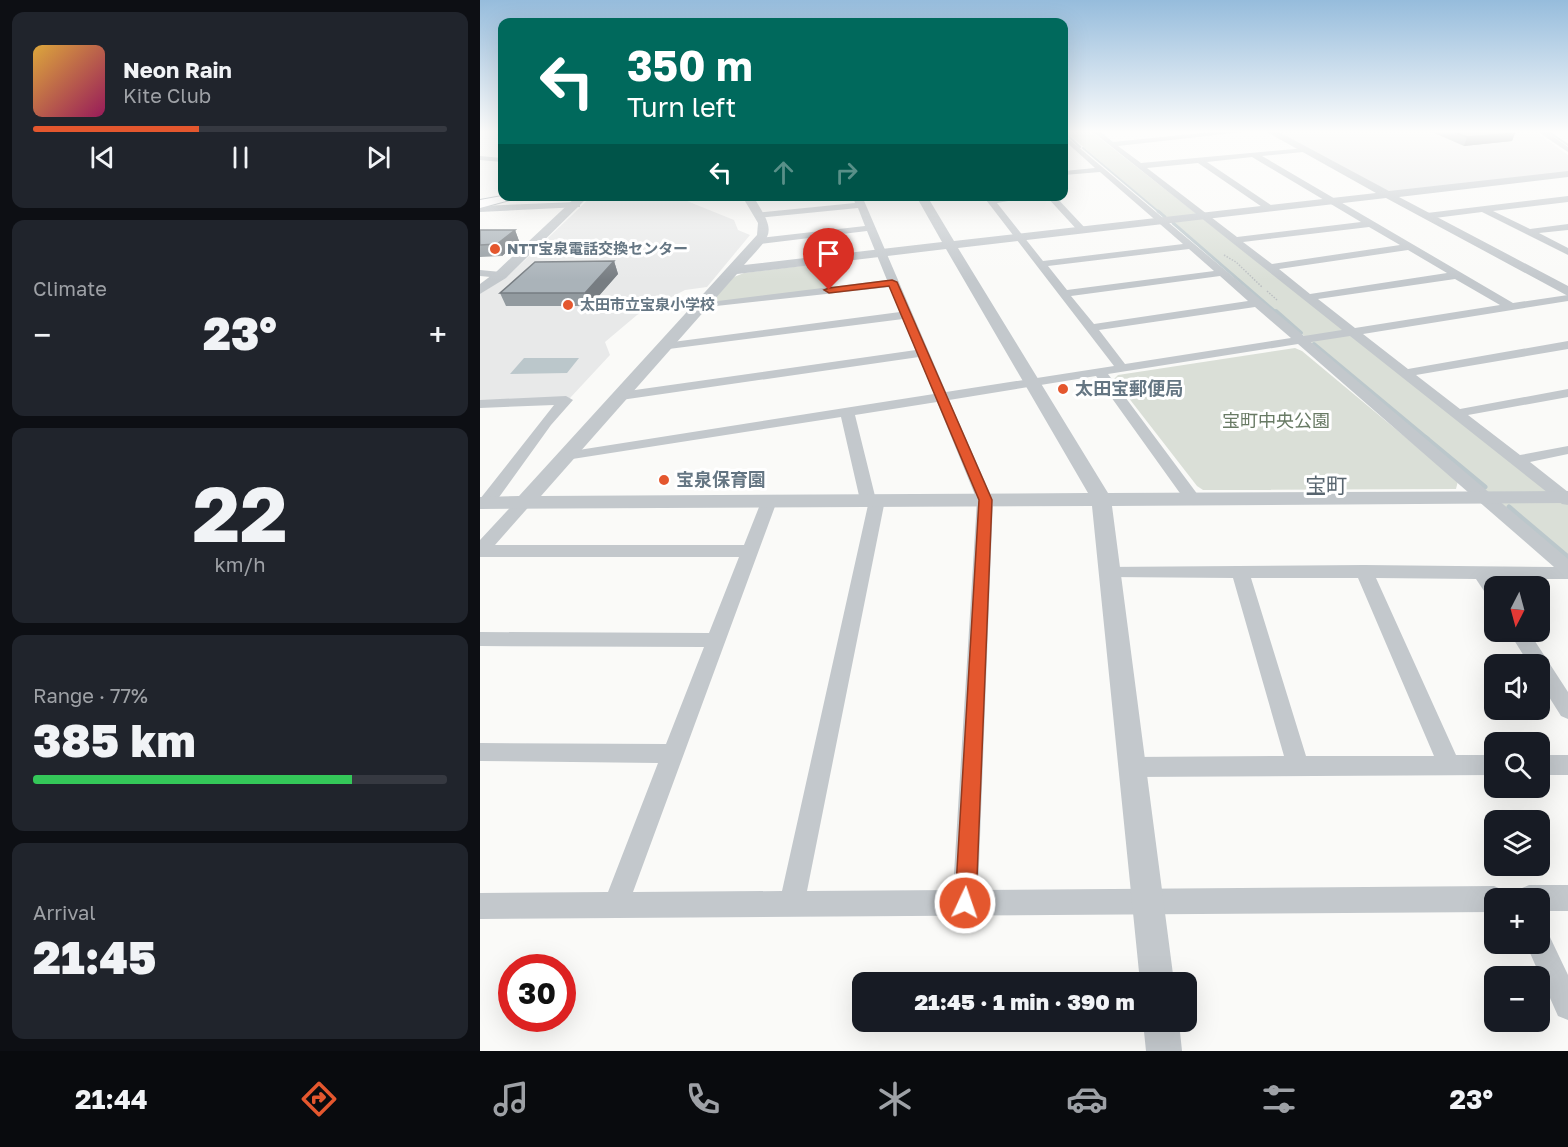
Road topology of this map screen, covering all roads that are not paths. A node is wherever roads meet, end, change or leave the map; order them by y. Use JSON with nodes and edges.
{"nodes":[{"id":1,"x":1114,"y":181,"type":"edge"},
{"id":2,"x":1160,"y":181,"type":"edge"},
{"id":3,"x":1231,"y":181,"type":"edge"},
{"id":4,"x":1299,"y":181,"type":"edge"},
{"id":5,"x":1361,"y":181,"type":"edge"},
{"id":6,"x":1507,"y":181,"type":"edge"},
{"id":7,"x":1387,"y":195,"type":"junction"},
{"id":8,"x":1568,"y":199,"type":"edge"},
{"id":9,"x":505,"y":201,"type":"edge"},
{"id":10,"x":580,"y":201,"type":"edge"},
{"id":11,"x":858,"y":201,"type":"edge"},
{"id":12,"x":924,"y":201,"type":"edge"},
{"id":13,"x":990,"y":201,"type":"edge"},
{"id":14,"x":1055,"y":201,"type":"edge"},
{"id":15,"x":1333,"y":201,"type":"junction"},
{"id":16,"x":755,"y":205,"type":"edge"},
{"id":17,"x":1271,"y":208,"type":"junction"},
{"id":18,"x":482,"y":209,"type":"edge"},
{"id":19,"x":1483,"y":209,"type":"junction"},
{"id":20,"x":1206,"y":216,"type":"junction"},
{"id":21,"x":1427,"y":216,"type":"junction"},
{"id":22,"x":1161,"y":221,"type":"junction"},
{"id":23,"x":1370,"y":224,"type":"junction"},
{"id":24,"x":1568,"y":226,"type":"edge"},
{"id":25,"x":870,"y":228,"type":"junction"},
{"id":26,"x":1083,"y":231,"type":"junction"},
{"id":27,"x":1528,"y":232,"type":"junction"},
{"id":28,"x":1019,"y":238,"type":"junction"},
{"id":29,"x":1236,"y":240,"type":"junction"},
{"id":30,"x":759,"y":241,"type":"junction"},
{"id":31,"x":951,"y":246,"type":"junction"},
{"id":32,"x":1190,"y":246,"type":"junction"},
{"id":33,"x":1410,"y":247,"type":"junction"},
{"id":34,"x":1568,"y":252,"type":"edge"},
{"id":35,"x":880,"y":254,"type":"junction"},
{"id":36,"x":1040,"y":264,"type":"junction"},
{"id":37,"x":1272,"y":267,"type":"junction"},
{"id":38,"x":734,"y":270,"type":"junction"},
{"id":39,"x":480,"y":273,"type":"edge"},
{"id":40,"x":1220,"y":273,"type":"junction"},
{"id":41,"x":501,"y":275,"type":"junction"},
{"id":42,"x":1458,"y":275,"type":"junction"},
{"id":43,"x":892,"y":282,"type":"junction"},
{"id":44,"x":480,"y":290,"type":"edge"},
{"id":45,"x":1568,"y":292,"type":"edge"},
{"id":46,"x":1063,"y":294,"type":"junction"},
{"id":47,"x":1310,"y":297,"type":"junction"},
{"id":48,"x":1568,"y":298,"type":"edge"},
{"id":49,"x":1256,"y":303,"type":"junction"},
{"id":50,"x":702,"y":306,"type":"junction"},
{"id":51,"x":1511,"y":307,"type":"junction"},
{"id":52,"x":906,"y":315,"type":"junction"},
{"id":53,"x":1090,"y":328,"type":"junction"},
{"id":54,"x":1355,"y":332,"type":"junction"},
{"id":55,"x":1299,"y":340,"type":"junction"},
{"id":56,"x":1568,"y":345,"type":"edge"},
{"id":57,"x":665,"y":347,"type":"junction"},
{"id":58,"x":922,"y":353,"type":"junction"},
{"id":59,"x":1122,"y":368,"type":"junction"},
{"id":60,"x":1099,"y":371,"type":"junction"},
{"id":61,"x":1407,"y":373,"type":"junction"},
{"id":62,"x":1034,"y":382,"type":"junction"},
{"id":63,"x":1568,"y":393,"type":"edge"},
{"id":64,"x":621,"y":396,"type":"junction"},
{"id":65,"x":940,"y":397,"type":"junction"},
{"id":66,"x":480,"y":405,"type":"edge"},
{"id":67,"x":847,"y":412,"type":"junction"},
{"id":68,"x":1459,"y":413,"type":"junction"},
{"id":69,"x":1568,"y":450,"type":"edge"},
{"id":70,"x":566,"y":456,"type":"junction"},
{"id":71,"x":1520,"y":460,"type":"junction"},
{"id":72,"x":1485,"y":497,"type":"junction"},
{"id":73,"x":1567,"y":498,"type":"edge"},
{"id":74,"x":1101,"y":499,"type":"junction"},
{"id":75,"x":1193,"y":499,"type":"junction"},
{"id":76,"x":873,"y":500,"type":"junction"},
{"id":77,"x":985,"y":500,"type":"junction"},
{"id":78,"x":769,"y":501,"type":"junction"},
{"id":79,"x":525,"y":502,"type":"junction"},
{"id":80,"x":483,"y":503,"type":"edge"},
{"id":81,"x":480,"y":551,"type":"edge"},
{"id":82,"x":750,"y":551,"type":"junction"},
{"id":83,"x":1109,"y":571,"type":"junction"},
{"id":84,"x":1240,"y":571,"type":"junction"},
{"id":85,"x":1364,"y":571,"type":"junction"},
{"id":86,"x":1568,"y":571,"type":"edge"},
{"id":87,"x":1481,"y":572,"type":"junction"},
{"id":88,"x":1484,"y":577,"type":"edge"},
{"id":89,"x":480,"y":639,"type":"edge"},
{"id":90,"x":716,"y":640,"type":"junction"},
{"id":91,"x":1525,"y":642,"type":"edge"},
{"id":92,"x":1568,"y":710,"type":"edge"},
{"id":93,"x":480,"y":752,"type":"edge"},
{"id":94,"x":673,"y":754,"type":"junction"},
{"id":95,"x":1484,"y":765,"type":"edge"},
{"id":96,"x":1550,"y":765,"type":"edge"},
{"id":97,"x":1568,"y":765,"type":"edge"},
{"id":98,"x":1298,"y":766,"type":"junction"},
{"id":99,"x":1450,"y":766,"type":"junction"},
{"id":100,"x":1132,"y":767,"type":"junction"},
{"id":101,"x":1550,"y":898,"type":"edge"},
{"id":102,"x":1568,"y":898,"type":"edge"},
{"id":103,"x":1484,"y":899,"type":"edge"},
{"id":104,"x":1149,"y":902,"type":"junction"},
{"id":105,"x":965,"y":903,"type":"junction"},
{"id":106,"x":792,"y":904,"type":"junction"},
{"id":107,"x":480,"y":906,"type":"edge"},
{"id":108,"x":615,"y":906,"type":"junction"},
{"id":109,"x":1544,"y":954,"type":"edge"},
{"id":110,"x":1156,"y":972,"type":"edge"},
{"id":111,"x":1568,"y":1006,"type":"edge"},
{"id":112,"x":1162,"y":1032,"type":"edge"},
{"id":113,"x":1164,"y":1051,"type":"edge"}],
"edges":[{"from":1,"to":22,"type":"street"},
{"from":2,"to":20,"type":"street"},
{"from":3,"to":17,"type":"street"},
{"from":4,"to":15,"type":"street"},
{"from":5,"to":7,"type":"street"},
{"from":6,"to":7,"type":"street"},
{"from":7,"to":15,"type":"street"},
{"from":7,"to":21,"type":"street"},
{"from":8,"to":19,"type":"street"},
{"from":9,"to":18,"type":"main road"},
{"from":10,"to":18,"type":"street"},
{"from":10,"to":41,"type":"street"},
{"from":11,"to":16,"type":"street"},
{"from":11,"to":25,"type":"street"},
{"from":12,"to":31,"type":"street"},
{"from":13,"to":28,"type":"street"},
{"from":14,"to":26,"type":"street"},
{"from":15,"to":17,"type":"street"},
{"from":15,"to":23,"type":"street"},
{"from":16,"to":30,"type":"street"},
{"from":17,"to":20,"type":"street"},
{"from":19,"to":21,"type":"street"},
{"from":19,"to":27,"type":"street"},
{"from":20,"to":22,"type":"street"},
{"from":20,"to":29,"type":"street"},
{"from":21,"to":45,"type":"street"},
{"from":22,"to":26,"type":"street"},
{"from":22,"to":32,"type":"street"},
{"from":23,"to":29,"type":"street"},
{"from":23,"to":33,"type":"street"},
{"from":24,"to":27,"type":"street"},
{"from":25,"to":30,"type":"street"},
{"from":25,"to":35,"type":"street"},
{"from":26,"to":28,"type":"street"},
{"from":27,"to":34,"type":"street"},
{"from":28,"to":31,"type":"street"},
{"from":28,"to":36,"type":"street"},
{"from":29,"to":37,"type":"street"},
{"from":30,"to":38,"type":"street"},
{"from":31,"to":35,"type":"street"},
{"from":31,"to":62,"type":"street"},
{"from":32,"to":36,"type":"street"},
{"from":32,"to":40,"type":"street"},
{"from":33,"to":37,"type":"street"},
{"from":33,"to":42,"type":"street"},
{"from":35,"to":38,"type":"street"},
{"from":35,"to":43,"type":"street"},
{"from":36,"to":46,"type":"street"},
{"from":37,"to":47,"type":"street"},
{"from":38,"to":50,"type":"street"},
{"from":39,"to":41,"type":"street"},
{"from":40,"to":46,"type":"street"},
{"from":40,"to":49,"type":"street"},
{"from":41,"to":44,"type":"street"},
{"from":42,"to":47,"type":"street"},
{"from":42,"to":51,"type":"street"},
{"from":43,"to":50,"type":"street"},
{"from":43,"to":52,"type":"street"},
{"from":46,"to":53,"type":"street"},
{"from":47,"to":54,"type":"street"},
{"from":48,"to":51,"type":"street"},
{"from":49,"to":53,"type":"street"},
{"from":49,"to":55,"type":"street"},
{"from":50,"to":57,"type":"street"},
{"from":51,"to":54,"type":"street"},
{"from":52,"to":57,"type":"street"},
{"from":52,"to":58,"type":"street"},
{"from":53,"to":59,"type":"street"},
{"from":54,"to":55,"type":"street"},
{"from":54,"to":61,"type":"street"},
{"from":55,"to":59,"type":"street"},
{"from":55,"to":72,"type":"street"},
{"from":56,"to":61,"type":"street"},
{"from":57,"to":64,"type":"street"},
{"from":58,"to":64,"type":"street"},
{"from":58,"to":65,"type":"street"},
{"from":59,"to":60,"type":"street"},
{"from":60,"to":62,"type":"street"},
{"from":60,"to":75,"type":"street"},
{"from":61,"to":68,"type":"street"},
{"from":62,"to":65,"type":"street"},
{"from":62,"to":74,"type":"street"},
{"from":63,"to":68,"type":"street"},
{"from":64,"to":70,"type":"street"},
{"from":65,"to":67,"type":"street"},
{"from":65,"to":77,"type":"street"},
{"from":66,"to":80,"type":"street"},
{"from":67,"to":70,"type":"street"},
{"from":67,"to":76,"type":"street"},
{"from":68,"to":71,"type":"street"},
{"from":69,"to":71,"type":"street"},
{"from":70,"to":79,"type":"street"},
{"from":71,"to":73,"type":"street"},
{"from":72,"to":73,"type":"street"},
{"from":72,"to":75,"type":"street"},
{"from":72,"to":86,"type":"street"},
{"from":74,"to":75,"type":"street"},
{"from":74,"to":77,"type":"street"},
{"from":74,"to":83,"type":"street"},
{"from":76,"to":77,"type":"street"},
{"from":76,"to":78,"type":"street"},
{"from":76,"to":106,"type":"street"},
{"from":77,"to":105,"type":"street"},
{"from":78,"to":79,"type":"street"},
{"from":78,"to":82,"type":"street"},
{"from":79,"to":80,"type":"street"},
{"from":79,"to":81,"type":"street"},
{"from":81,"to":82,"type":"street"},
{"from":82,"to":90,"type":"street"},
{"from":83,"to":84,"type":"street"},
{"from":83,"to":100,"type":"street"},
{"from":84,"to":85,"type":"street"},
{"from":84,"to":98,"type":"street"},
{"from":85,"to":87,"type":"street"},
{"from":85,"to":99,"type":"street"},
{"from":86,"to":87,"type":"street"},
{"from":87,"to":88,"type":"street"},
{"from":89,"to":90,"type":"street"},
{"from":90,"to":94,"type":"street"},
{"from":91,"to":92,"type":"street"},
{"from":93,"to":94,"type":"street"},
{"from":94,"to":108,"type":"street"},
{"from":95,"to":99,"type":"street"},
{"from":96,"to":97,"type":"street"},
{"from":98,"to":99,"type":"street"},
{"from":98,"to":100,"type":"street"},
{"from":100,"to":104,"type":"street"},
{"from":101,"to":102,"type":"street"},
{"from":103,"to":104,"type":"street"},
{"from":104,"to":105,"type":"street"},
{"from":104,"to":110,"type":"street"},
{"from":105,"to":106,"type":"street"},
{"from":106,"to":108,"type":"street"},
{"from":107,"to":108,"type":"street"},
{"from":109,"to":111,"type":"street"},
{"from":112,"to":113,"type":"street"}]}
